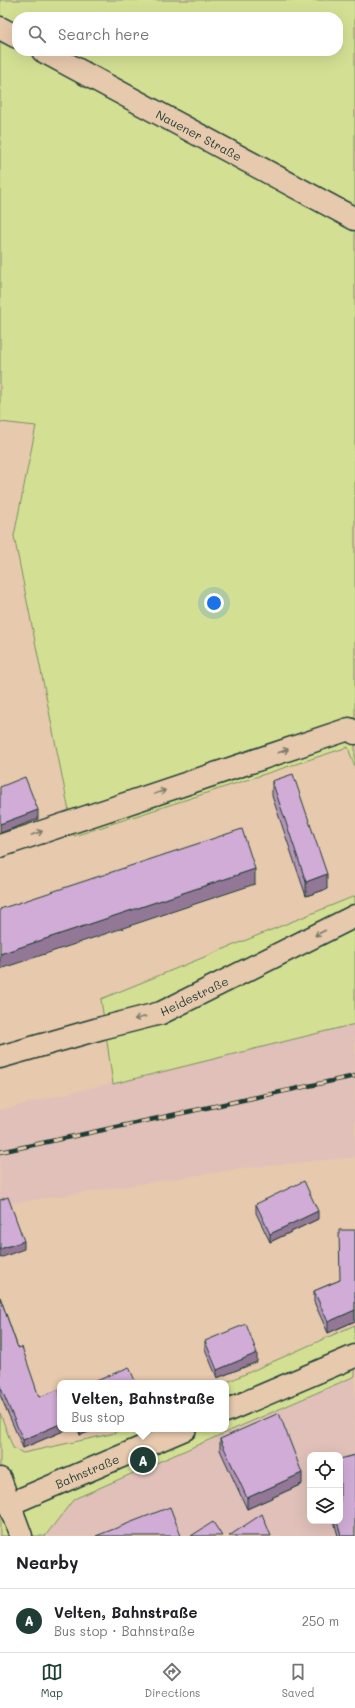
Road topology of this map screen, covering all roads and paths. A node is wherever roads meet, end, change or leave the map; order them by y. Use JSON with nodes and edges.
{"nodes":[{"id":1,"x":0,"y":28,"type":"edge"},
{"id":2,"x":12,"y":34,"type":"edge"},
{"id":3,"x":52,"y":56,"type":"edge"},
{"id":4,"x":355,"y":219,"type":"edge"},
{"id":5,"x":355,"y":733,"type":"edge"},
{"id":6,"x":0,"y":846,"type":"edge"},
{"id":7,"x":355,"y":916,"type":"edge"},
{"id":8,"x":0,"y":1057,"type":"edge"},
{"id":9,"x":355,"y":1356,"type":"edge"},
{"id":10,"x":229,"y":1410,"type":"edge"},
{"id":11,"x":178,"y":1432,"type":"edge"},
{"id":12,"x":0,"y":1478,"type":"edge"},
{"id":13,"x":10,"y":1504,"type":"junction"},
{"id":14,"x":21,"y":1536,"type":"edge"}],
"edges":[{"from":1,"to":2,"type":"street"},
{"from":3,"to":4,"type":"street","name":"Nauener Straße"},
{"from":6,"to":5,"type":"street","one_way":true},
{"from":7,"to":8,"type":"street","name":"Heidestraße","one_way":true},
{"from":9,"to":10,"type":"street"},
{"from":11,"to":13,"type":"street","name":"Bahnstraße"},
{"from":12,"to":13,"type":"street"},
{"from":13,"to":14,"type":"street"}]}
